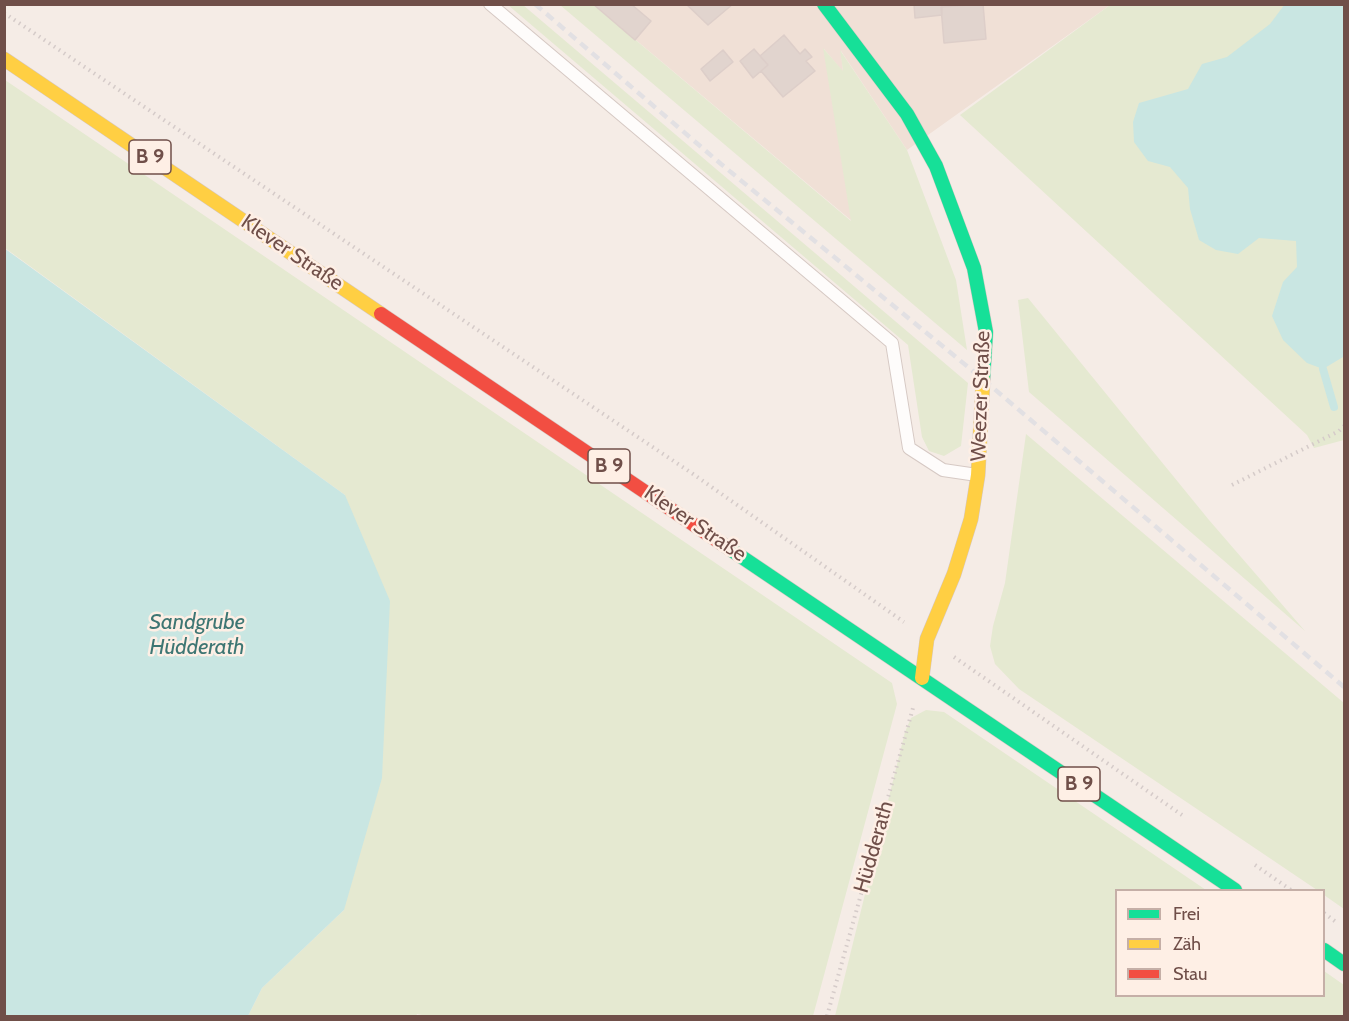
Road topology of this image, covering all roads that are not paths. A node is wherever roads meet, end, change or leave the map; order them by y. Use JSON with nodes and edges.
{"nodes":[{"id":1,"x":490,"y":4,"type":"edge"},
{"id":2,"x":824,"y":4,"type":"edge"},
{"id":3,"x":4,"y":59,"type":"edge"},
{"id":4,"x":978,"y":475,"type":"junction"},
{"id":5,"x":922,"y":678,"type":"junction"},
{"id":6,"x":1232,"y":889,"type":"edge"},
{"id":7,"x":1325,"y":951,"type":"edge"},
{"id":8,"x":1344,"y":964,"type":"edge"}],
"edges":[{"from":1,"to":4,"type":"lane"},
{"from":2,"to":4,"type":"main road","name":"Weezer Straße"},
{"from":3,"to":5,"type":"main road","name":"Klever Straße","number":"B 9"},
{"from":4,"to":5,"type":"main road","name":"Weezer Straße"},
{"from":5,"to":6,"type":"main road","name":"Klever Straße","number":"B 9"},
{"from":7,"to":8,"type":"main road"}]}
